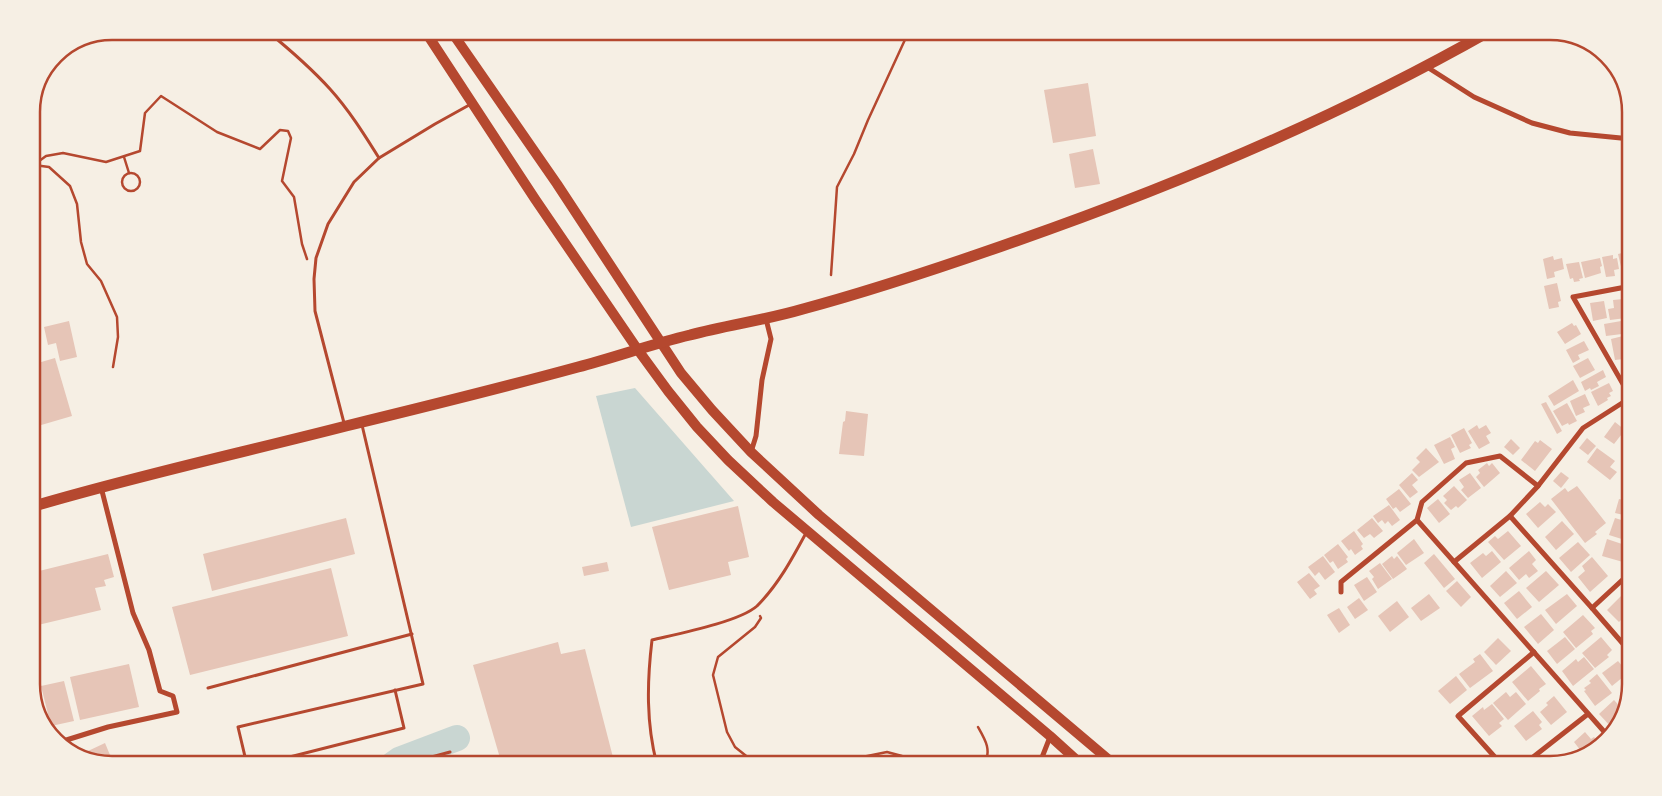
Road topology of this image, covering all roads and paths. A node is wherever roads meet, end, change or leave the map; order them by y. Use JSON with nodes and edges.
{"nodes":[{"id":1,"x":279,"y":40,"type":"edge"},
{"id":2,"x":431,"y":40,"type":"edge"},
{"id":3,"x":457,"y":40,"type":"edge"},
{"id":4,"x":904,"y":40,"type":"edge"},
{"id":5,"x":1474,"y":40,"type":"edge"},
{"id":6,"x":1427,"y":67,"type":"junction"},
{"id":7,"x":472,"y":103,"type":"junction"},
{"id":8,"x":1622,"y":138,"type":"edge"},
{"id":9,"x":124,"y":157,"type":"junction"},
{"id":10,"x":379,"y":158,"type":"junction"},
{"id":11,"x":40,"y":160,"type":"edge"},
{"id":12,"x":40,"y":166,"type":"edge"},
{"id":13,"x":129,"y":173,"type":"junction"},
{"id":14,"x":831,"y":275,"type":"dead end"},
{"id":15,"x":314,"y":279,"type":"junction"},
{"id":16,"x":1622,"y":288,"type":"edge"},
{"id":17,"x":766,"y":319,"type":"junction"},
{"id":18,"x":662,"y":343,"type":"junction"},
{"id":19,"x":638,"y":350,"type":"junction"},
{"id":20,"x":113,"y":367,"type":"dead end"},
{"id":21,"x":1622,"y":384,"type":"edge"},
{"id":22,"x":1622,"y":403,"type":"edge"},
{"id":23,"x":362,"y":422,"type":"junction"},
{"id":24,"x":345,"y":427,"type":"junction"},
{"id":25,"x":751,"y":452,"type":"junction"},
{"id":26,"x":101,"y":486,"type":"junction"},
{"id":27,"x":1538,"y":486,"type":"junction"},
{"id":28,"x":40,"y":504,"type":"edge"},
{"id":29,"x":1510,"y":516,"type":"junction"},
{"id":30,"x":1417,"y":520,"type":"junction"},
{"id":31,"x":808,"y":531,"type":"junction"},
{"id":32,"x":1454,"y":562,"type":"junction"},
{"id":33,"x":1622,"y":580,"type":"edge"},
{"id":34,"x":1340,"y":592,"type":"dead end"},
{"id":35,"x":756,"y":607,"type":"junction"},
{"id":36,"x":1592,"y":608,"type":"junction"},
{"id":37,"x":412,"y":634,"type":"junction"},
{"id":38,"x":1622,"y":643,"type":"edge"},
{"id":39,"x":1534,"y":652,"type":"junction"},
{"id":40,"x":208,"y":688,"type":"dead end"},
{"id":41,"x":395,"y":690,"type":"junction"},
{"id":42,"x":1588,"y":714,"type":"junction"},
{"id":43,"x":978,"y":727,"type":"dead end"},
{"id":44,"x":1604,"y":731,"type":"edge"},
{"id":45,"x":1050,"y":736,"type":"junction"},
{"id":46,"x":67,"y":740,"type":"edge"},
{"id":47,"x":450,"y":752,"type":"dead end"},
{"id":48,"x":245,"y":756,"type":"edge"},
{"id":49,"x":294,"y":756,"type":"edge"},
{"id":50,"x":435,"y":756,"type":"edge"},
{"id":51,"x":655,"y":756,"type":"edge"},
{"id":52,"x":746,"y":756,"type":"edge"},
{"id":53,"x":867,"y":756,"type":"edge"},
{"id":54,"x":902,"y":756,"type":"edge"},
{"id":55,"x":989,"y":756,"type":"edge"},
{"id":56,"x":1042,"y":756,"type":"edge"},
{"id":57,"x":1072,"y":756,"type":"edge"},
{"id":58,"x":1104,"y":756,"type":"edge"},
{"id":59,"x":1494,"y":756,"type":"edge"},
{"id":60,"x":1534,"y":756,"type":"edge"}],
"edges":[{"from":1,"to":10,"type":"lane"},
{"from":2,"to":7,"type":"main road"},
{"from":3,"to":18,"type":"main road"},
{"from":4,"to":14,"type":"path"},
{"from":5,"to":6,"type":"highway"},
{"from":6,"to":8,"type":"street"},
{"from":6,"to":17,"type":"highway"},
{"from":7,"to":10,"type":"lane"},
{"from":7,"to":19,"type":"main road"},
{"from":9,"to":11,"type":"path"},
{"from":9,"to":13,"type":"path"},
{"from":9,"to":15,"type":"path"},
{"from":10,"to":15,"type":"lane"},
{"from":12,"to":20,"type":"path"},
{"from":13,"to":13,"type":"path"},
{"from":15,"to":24,"type":"lane"},
{"from":16,"to":21,"type":"street"},
{"from":17,"to":18,"type":"highway"},
{"from":17,"to":25,"type":"street"},
{"from":18,"to":19,"type":"highway"},
{"from":18,"to":25,"type":"main road"},
{"from":19,"to":23,"type":"highway"},
{"from":19,"to":31,"type":"main road"},
{"from":22,"to":27,"type":"street"},
{"from":23,"to":24,"type":"highway"},
{"from":23,"to":37,"type":"lane"},
{"from":24,"to":26,"type":"highway"},
{"from":25,"to":58,"type":"main road"},
{"from":26,"to":28,"type":"highway"},
{"from":26,"to":46,"type":"street"},
{"from":27,"to":29,"type":"street"},
{"from":27,"to":30,"type":"street"},
{"from":29,"to":32,"type":"street"},
{"from":29,"to":36,"type":"street"},
{"from":30,"to":32,"type":"street"},
{"from":30,"to":34,"type":"street"},
{"from":31,"to":35,"type":"lane"},
{"from":31,"to":45,"type":"main road"},
{"from":32,"to":39,"type":"street"},
{"from":33,"to":36,"type":"street"},
{"from":35,"to":51,"type":"lane"},
{"from":35,"to":52,"type":"path"},
{"from":36,"to":38,"type":"street"},
{"from":37,"to":40,"type":"lane"},
{"from":37,"to":41,"type":"lane"},
{"from":39,"to":42,"type":"street"},
{"from":39,"to":59,"type":"street"},
{"from":41,"to":48,"type":"lane"},
{"from":41,"to":49,"type":"lane"},
{"from":42,"to":44,"type":"street"},
{"from":42,"to":60,"type":"street"},
{"from":43,"to":55,"type":"path"},
{"from":45,"to":56,"type":"street"},
{"from":45,"to":57,"type":"main road"},
{"from":47,"to":50,"type":"lane"},
{"from":53,"to":54,"type":"path"}]}
